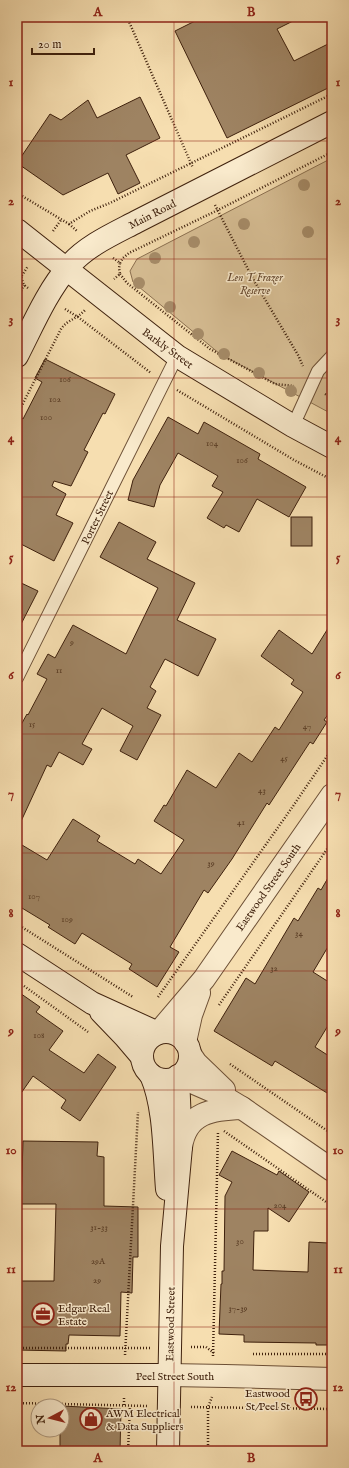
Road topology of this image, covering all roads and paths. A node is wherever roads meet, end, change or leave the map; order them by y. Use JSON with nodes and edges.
{"nodes":[{"id":1,"x":127,"y":17,"type":"edge"},
{"id":2,"x":332,"y":94,"type":"edge"},
{"id":3,"x":332,"y":122,"type":"edge"},
{"id":4,"x":332,"y":152,"type":"edge"},
{"id":5,"x":190,"y":163,"type":"junction"},
{"id":6,"x":17,"y":193,"type":"edge"},
{"id":7,"x":218,"y":210,"type":"junction"},
{"id":8,"x":17,"y":230,"type":"edge"},
{"id":9,"x":120,"y":263,"type":"dead end"},
{"id":10,"x":66,"y":269,"type":"junction"},
{"id":11,"x":17,"y":273,"type":"edge"},
{"id":12,"x":120,"y":274,"type":"dead end"},
{"id":13,"x":21,"y":276,"type":"dead end"},
{"id":14,"x":24,"y":285,"type":"dead end"},
{"id":15,"x":17,"y":299,"type":"edge"},
{"id":16,"x":78,"y":317,"type":"dead end"},
{"id":17,"x":17,"y":356,"type":"edge"},
{"id":18,"x":177,"y":356,"type":"junction"},
{"id":19,"x":332,"y":356,"type":"edge"},
{"id":20,"x":311,"y":387,"type":"junction"},
{"id":21,"x":175,"y":389,"type":"dead end"},
{"id":22,"x":332,"y":398,"type":"edge"},
{"id":23,"x":17,"y":415,"type":"edge"},
{"id":24,"x":293,"y":426,"type":"junction"},
{"id":25,"x":332,"y":447,"type":"edge"},
{"id":26,"x":332,"y":480,"type":"edge"},
{"id":27,"x":17,"y":678,"type":"edge"},
{"id":28,"x":332,"y":749,"type":"edge"},
{"id":29,"x":332,"y":795,"type":"edge"},
{"id":30,"x":332,"y":842,"type":"edge"},
{"id":31,"x":17,"y":924,"type":"edge"},
{"id":32,"x":17,"y":954,"type":"edge"},
{"id":33,"x":204,"y":979,"type":"junction"},
{"id":34,"x":23,"y":986,"type":"dead end"},
{"id":35,"x":134,"y":997,"type":"dead end"},
{"id":36,"x":155,"y":1002,"type":"dead end"},
{"id":37,"x":92,"y":1003,"type":"junction"},
{"id":38,"x":217,"y":1008,"type":"dead end"},
{"id":39,"x":158,"y":1032,"type":"junction"},
{"id":40,"x":91,"y":1034,"type":"dead end"},
{"id":41,"x":187,"y":1048,"type":"junction"},
{"id":42,"x":229,"y":1064,"type":"dead end"},
{"id":43,"x":147,"y":1066,"type":"junction"},
{"id":44,"x":178,"y":1076,"type":"junction"},
{"id":45,"x":138,"y":1105,"type":"dead end"},
{"id":46,"x":242,"y":1108,"type":"junction"},
{"id":47,"x":332,"y":1134,"type":"edge"},
{"id":48,"x":181,"y":1147,"type":"junction"},
{"id":49,"x":332,"y":1170,"type":"edge"},
{"id":50,"x":332,"y":1206,"type":"edge"},
{"id":51,"x":172,"y":1246,"type":"junction"},
{"id":52,"x":125,"y":1347,"type":"dead end"},
{"id":53,"x":213,"y":1352,"type":"dead end"},
{"id":54,"x":17,"y":1375,"type":"edge"},
{"id":55,"x":169,"y":1375,"type":"junction"},
{"id":56,"x":332,"y":1379,"type":"edge"},
{"id":57,"x":17,"y":1403,"type":"edge"},
{"id":58,"x":130,"y":1405,"type":"dead end"},
{"id":59,"x":124,"y":1406,"type":"dead end"},
{"id":60,"x":332,"y":1409,"type":"edge"},
{"id":61,"x":128,"y":1451,"type":"edge"},
{"id":62,"x":168,"y":1451,"type":"edge"},
{"id":63,"x":208,"y":1451,"type":"edge"}],
"edges":[{"from":1,"to":5,"type":"path"},
{"from":2,"to":5,"type":"path"},
{"from":3,"to":10,"type":"street","name":"Main Road"},
{"from":4,"to":7,"type":"path"},
{"from":5,"to":6,"type":"path"},
{"from":7,"to":9,"type":"path"},
{"from":7,"to":20,"type":"path"},
{"from":8,"to":10,"type":"street","name":"Barkly Street"},
{"from":10,"to":17,"type":"street","name":"Main Road"},
{"from":10,"to":18,"type":"street","name":"Barkly Street"},
{"from":11,"to":13,"type":"path"},
{"from":12,"to":20,"type":"path"},
{"from":14,"to":15,"type":"path"},
{"from":16,"to":23,"type":"path"},
{"from":18,"to":24,"type":"street","name":"Barkly Street"},
{"from":18,"to":27,"type":"lane","name":"Porter Street"},
{"from":19,"to":20,"type":"lane"},
{"from":20,"to":22,"type":"path"},
{"from":20,"to":24,"type":"lane"},
{"from":21,"to":26,"type":"path"},
{"from":24,"to":25,"type":"street","name":"Barkly Street"},
{"from":28,"to":36,"type":"path"},
{"from":29,"to":33,"type":"street","name":"Eastwood Street South"},
{"from":30,"to":38,"type":"path"},
{"from":31,"to":35,"type":"path"},
{"from":32,"to":37,"type":"street"},
{"from":33,"to":39,"type":"street","name":"Eastwood Street South"},
{"from":33,"to":41,"type":"street","name":"Eastwood Street South"},
{"from":34,"to":40,"type":"path"},
{"from":37,"to":39,"type":"street"},
{"from":37,"to":43,"type":"street"},
{"from":39,"to":41,"type":"street"},
{"from":39,"to":43,"type":"street"},
{"from":41,"to":44,"type":"street"},
{"from":41,"to":46,"type":"street"},
{"from":42,"to":47,"type":"path"},
{"from":43,"to":44,"type":"street"},
{"from":43,"to":51,"type":"street","name":"Eastwood Street"},
{"from":44,"to":46,"type":"street"},
{"from":44,"to":48,"type":"street","name":"Eastwood Street"},
{"from":45,"to":52,"type":"path"},
{"from":46,"to":48,"type":"street"},
{"from":46,"to":49,"type":"street"},
{"from":48,"to":51,"type":"street","name":"Eastwood Street"},
{"from":50,"to":53,"type":"path"},
{"from":51,"to":55,"type":"street","name":"Eastwood Street"},
{"from":54,"to":55,"type":"street","name":"Peel Street South"},
{"from":55,"to":56,"type":"street","name":"Peel Street South"},
{"from":55,"to":62,"type":"street","name":"Eastwood Street"},
{"from":57,"to":59,"type":"path"},
{"from":58,"to":61,"type":"path"},
{"from":60,"to":63,"type":"path"}]}
